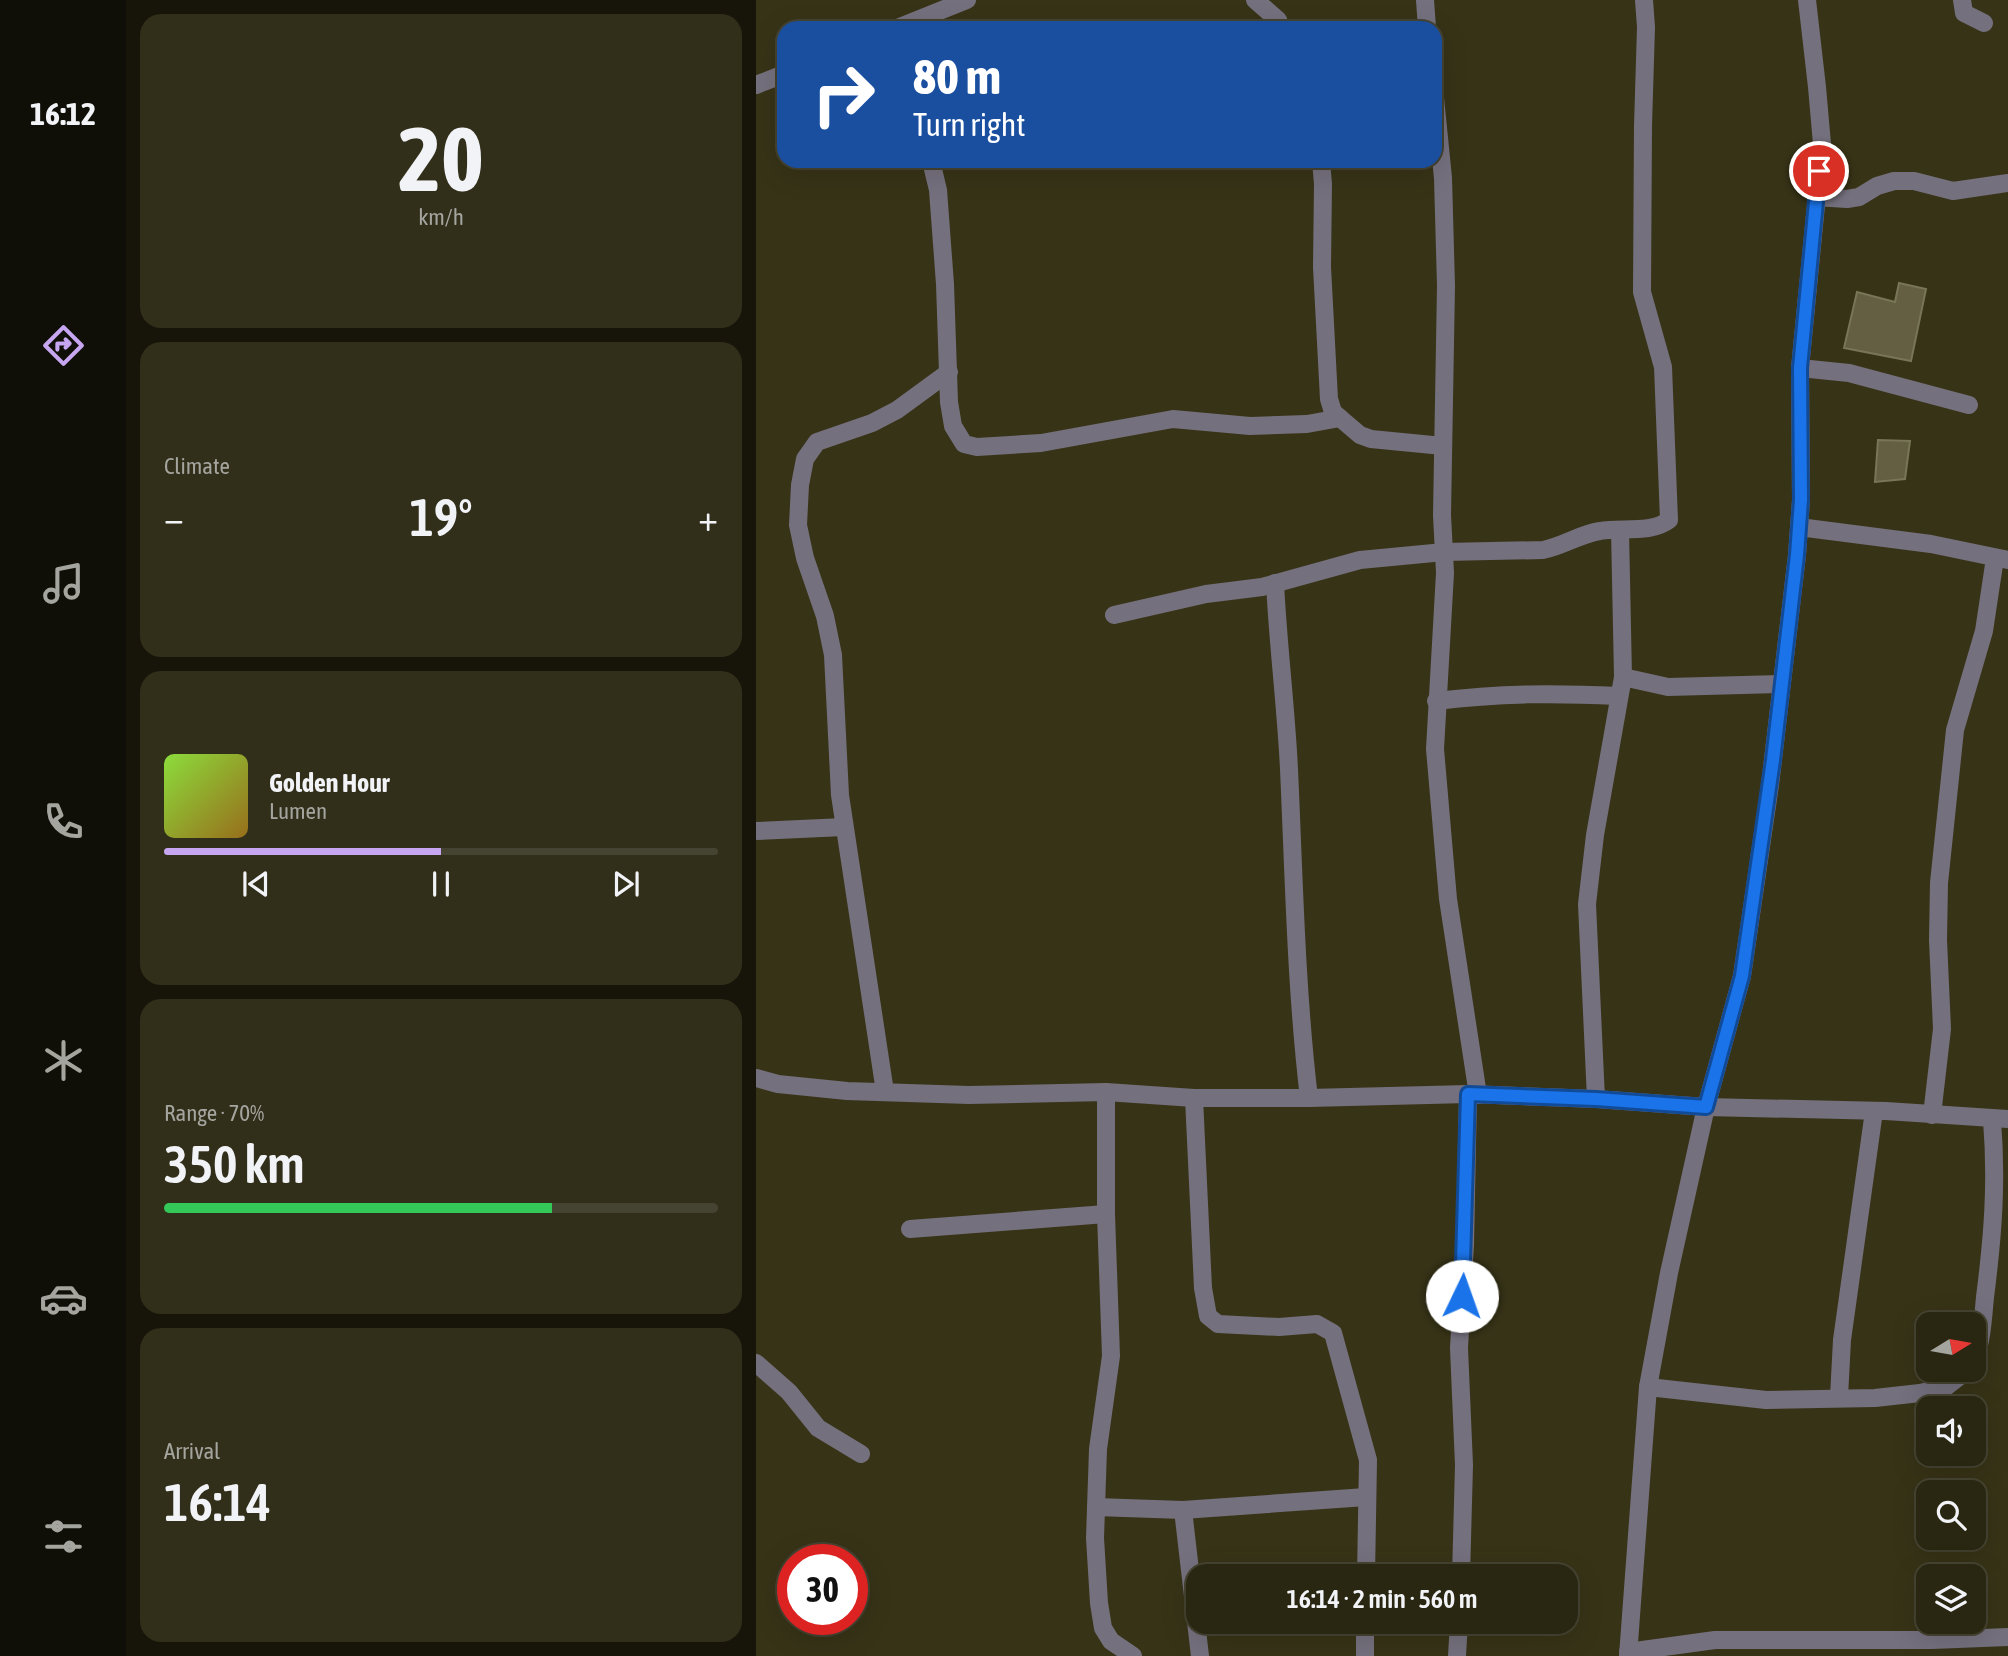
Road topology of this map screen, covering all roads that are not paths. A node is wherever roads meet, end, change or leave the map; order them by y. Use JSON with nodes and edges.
{"nodes":[{"id":1,"x":967,"y":0,"type":"edge"},
{"id":2,"x":1255,"y":0,"type":"edge"},
{"id":3,"x":1425,"y":0,"type":"edge"},
{"id":4,"x":1644,"y":0,"type":"edge"},
{"id":5,"x":1807,"y":0,"type":"edge"},
{"id":6,"x":1962,"y":0,"type":"edge"},
{"id":7,"x":918,"y":21,"type":"edge"},
{"id":8,"x":1278,"y":21,"type":"edge"},
{"id":9,"x":1426,"y":21,"type":"edge"},
{"id":10,"x":1984,"y":23,"type":"dead end"},
{"id":11,"x":777,"y":77,"type":"edge"},
{"id":12,"x":756,"y":85,"type":"edge"},
{"id":13,"x":932,"y":168,"type":"edge"},
{"id":14,"x":1322,"y":168,"type":"edge"},
{"id":15,"x":1442,"y":168,"type":"edge"},
{"id":16,"x":2008,"y":183,"type":"edge"},
{"id":17,"x":1816,"y":197,"type":"junction"},
{"id":18,"x":1800,"y":368,"type":"junction"},
{"id":19,"x":949,"y":372,"type":"junction"},
{"id":20,"x":1969,"y":405,"type":"dead end"},
{"id":21,"x":1340,"y":418,"type":"junction"},
{"id":22,"x":1443,"y":446,"type":"junction"},
{"id":23,"x":1799,"y":527,"type":"junction"},
{"id":24,"x":1620,"y":530,"type":"junction"},
{"id":25,"x":1444,"y":552,"type":"junction"},
{"id":26,"x":2002,"y":559,"type":"edge"},
{"id":27,"x":1275,"y":583,"type":"junction"},
{"id":28,"x":1114,"y":615,"type":"dead end"},
{"id":29,"x":1623,"y":677,"type":"junction"},
{"id":30,"x":1782,"y":684,"type":"junction"},
{"id":31,"x":1619,"y":696,"type":"junction"},
{"id":32,"x":1437,"y":701,"type":"junction"},
{"id":33,"x":844,"y":827,"type":"junction"},
{"id":34,"x":756,"y":831,"type":"edge"},
{"id":35,"x":756,"y":1078,"type":"edge"},
{"id":36,"x":885,"y":1092,"type":"junction"},
{"id":37,"x":1106,"y":1092,"type":"junction"},
{"id":38,"x":1473,"y":1095,"type":"junction"},
{"id":39,"x":1194,"y":1098,"type":"junction"},
{"id":40,"x":1309,"y":1098,"type":"junction"},
{"id":41,"x":1596,"y":1099,"type":"junction"},
{"id":42,"x":1706,"y":1107,"type":"junction"},
{"id":43,"x":1874,"y":1111,"type":"junction"},
{"id":44,"x":1932,"y":1115,"type":"junction"},
{"id":45,"x":2000,"y":1120,"type":"edge"},
{"id":46,"x":1106,"y":1214,"type":"junction"},
{"id":47,"x":910,"y":1229,"type":"dead end"},
{"id":48,"x":1983,"y":1312,"type":"edge"},
{"id":49,"x":756,"y":1363,"type":"edge"},
{"id":50,"x":1952,"y":1382,"type":"edge"},
{"id":51,"x":1648,"y":1387,"type":"junction"},
{"id":52,"x":1839,"y":1397,"type":"junction"},
{"id":53,"x":861,"y":1454,"type":"dead end"},
{"id":54,"x":1366,"y":1497,"type":"junction"},
{"id":55,"x":1096,"y":1507,"type":"junction"},
{"id":56,"x":1183,"y":1510,"type":"junction"},
{"id":57,"x":1366,"y":1564,"type":"edge"},
{"id":58,"x":1461,"y":1564,"type":"edge"},
{"id":59,"x":1366,"y":1634,"type":"edge"},
{"id":60,"x":1458,"y":1634,"type":"edge"},
{"id":61,"x":2008,"y":1637,"type":"edge"},
{"id":62,"x":1628,"y":1654,"type":"edge"},
{"id":63,"x":1133,"y":1656,"type":"edge"},
{"id":64,"x":1200,"y":1656,"type":"edge"},
{"id":65,"x":1366,"y":1656,"type":"edge"},
{"id":66,"x":1457,"y":1656,"type":"edge"}],
"edges":[{"from":1,"to":7,"type":"street"},
{"from":2,"to":8,"type":"street"},
{"from":3,"to":9,"type":"street"},
{"from":4,"to":24,"type":"street"},
{"from":5,"to":17,"type":"street"},
{"from":6,"to":10,"type":"street"},
{"from":11,"to":12,"type":"street"},
{"from":13,"to":19,"type":"street"},
{"from":14,"to":21,"type":"street"},
{"from":15,"to":22,"type":"street"},
{"from":16,"to":17,"type":"street"},
{"from":17,"to":18,"type":"street"},
{"from":18,"to":20,"type":"street"},
{"from":18,"to":23,"type":"street"},
{"from":19,"to":21,"type":"street"},
{"from":19,"to":33,"type":"street"},
{"from":21,"to":22,"type":"street"},
{"from":22,"to":25,"type":"street"},
{"from":23,"to":26,"type":"street"},
{"from":23,"to":30,"type":"street"},
{"from":24,"to":25,"type":"street"},
{"from":24,"to":29,"type":"street"},
{"from":25,"to":27,"type":"street"},
{"from":25,"to":32,"type":"street"},
{"from":26,"to":44,"type":"street"},
{"from":27,"to":28,"type":"street"},
{"from":27,"to":40,"type":"street"},
{"from":29,"to":30,"type":"street"},
{"from":29,"to":31,"type":"street"},
{"from":30,"to":42,"type":"street"},
{"from":31,"to":32,"type":"street"},
{"from":31,"to":41,"type":"street"},
{"from":32,"to":38,"type":"street"},
{"from":33,"to":34,"type":"street"},
{"from":33,"to":36,"type":"street"},
{"from":35,"to":36,"type":"street"},
{"from":36,"to":37,"type":"street"},
{"from":37,"to":39,"type":"street"},
{"from":37,"to":46,"type":"street"},
{"from":38,"to":40,"type":"street"},
{"from":38,"to":41,"type":"street"},
{"from":38,"to":58,"type":"street"},
{"from":39,"to":40,"type":"street"},
{"from":39,"to":54,"type":"street"},
{"from":41,"to":42,"type":"street"},
{"from":42,"to":43,"type":"street"},
{"from":42,"to":51,"type":"street"},
{"from":43,"to":44,"type":"street"},
{"from":43,"to":52,"type":"street"},
{"from":44,"to":45,"type":"street"},
{"from":45,"to":48,"type":"street"},
{"from":46,"to":47,"type":"street"},
{"from":46,"to":55,"type":"street"},
{"from":49,"to":53,"type":"street"},
{"from":50,"to":52,"type":"street"},
{"from":51,"to":52,"type":"street"},
{"from":51,"to":62,"type":"street"},
{"from":54,"to":56,"type":"street"},
{"from":54,"to":57,"type":"street"},
{"from":55,"to":56,"type":"street"},
{"from":55,"to":63,"type":"street"},
{"from":56,"to":64,"type":"street"},
{"from":59,"to":65,"type":"street"},
{"from":60,"to":66,"type":"street"},
{"from":61,"to":62,"type":"street"}]}
